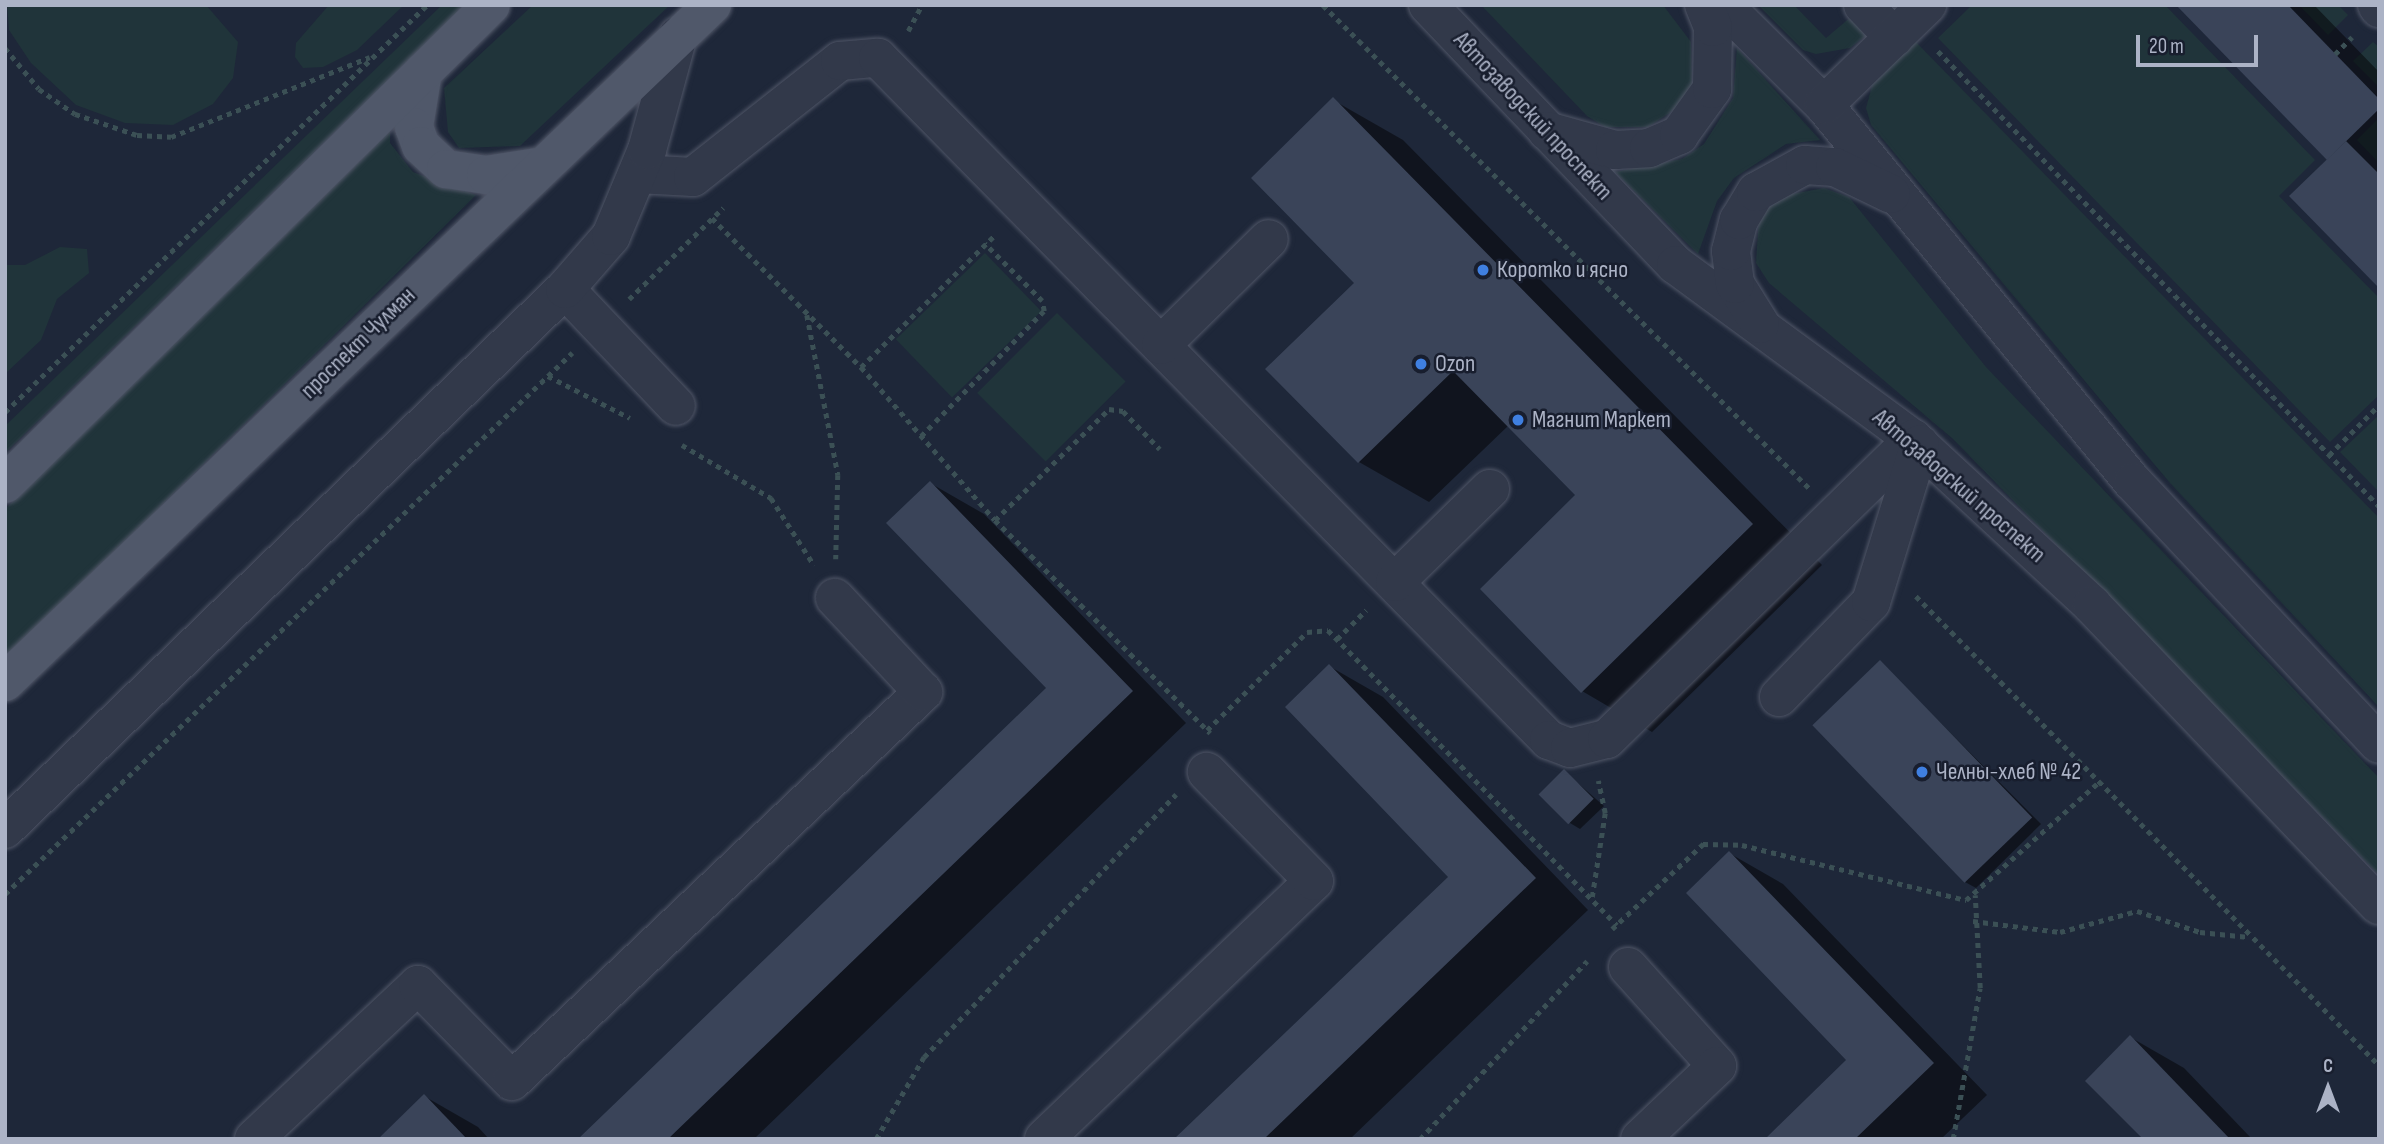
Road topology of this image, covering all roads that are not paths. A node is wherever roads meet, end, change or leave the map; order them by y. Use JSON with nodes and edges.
{"nodes":[{"id":1,"x":491,"y":5,"type":"edge"},
{"id":2,"x":712,"y":5,"type":"edge"},
{"id":3,"x":1428,"y":5,"type":"edge"},
{"id":4,"x":1704,"y":5,"type":"edge"},
{"id":5,"x":1723,"y":5,"type":"edge"},
{"id":6,"x":1863,"y":5,"type":"edge"},
{"id":7,"x":1927,"y":5,"type":"edge"},
{"id":8,"x":678,"y":36,"type":"junction"},
{"id":9,"x":1894,"y":37,"type":"junction"},
{"id":10,"x":423,"y":72,"type":"junction"},
{"id":11,"x":1824,"y":106,"type":"junction"},
{"id":12,"x":1545,"y":130,"type":"junction"},
{"id":13,"x":543,"y":166,"type":"junction"},
{"id":14,"x":638,"y":174,"type":"junction"},
{"id":15,"x":1903,"y":199,"type":"junction"},
{"id":16,"x":1269,"y":239,"type":"dead end"},
{"id":17,"x":565,"y":289,"type":"junction"},
{"id":18,"x":1763,"y":329,"type":"junction"},
{"id":19,"x":1161,"y":345,"type":"junction"},
{"id":20,"x":672,"y":422,"type":"road end"},
{"id":21,"x":1917,"y":442,"type":"junction"},
{"id":22,"x":5,"y":484,"type":"edge"},
{"id":23,"x":1490,"y":489,"type":"dead end"},
{"id":24,"x":1395,"y":582,"type":"junction"},
{"id":25,"x":835,"y":598,"type":"road end"},
{"id":26,"x":5,"y":682,"type":"edge"},
{"id":27,"x":1779,"y":698,"type":"dead end"},
{"id":28,"x":2379,"y":744,"type":"edge"},
{"id":29,"x":1207,"y":772,"type":"road end"},
{"id":30,"x":5,"y":829,"type":"edge"},
{"id":31,"x":2379,"y":905,"type":"edge"},
{"id":32,"x":1628,"y":967,"type":"dead end"},
{"id":33,"x":254,"y":1139,"type":"edge"},
{"id":34,"x":1044,"y":1139,"type":"edge"},
{"id":35,"x":1640,"y":1139,"type":"edge"}],
"edges":[{"from":1,"to":10,"type":"main road"},
{"from":2,"to":8,"type":"main road","name":"проспект Чулман"},
{"from":3,"to":12,"type":"street","name":"Автозаводский проспект"},
{"from":4,"to":12,"type":"street"},
{"from":5,"to":11,"type":"street"},
{"from":6,"to":9,"type":"street"},
{"from":7,"to":9,"type":"street"},
{"from":8,"to":13,"type":"main road","name":"проспект Чулман"},
{"from":8,"to":14,"type":"street"},
{"from":9,"to":11,"type":"street"},
{"from":10,"to":13,"type":"main road"},
{"from":10,"to":22,"type":"main road"},
{"from":11,"to":15,"type":"street"},
{"from":12,"to":18,"type":"street","name":"Автозаводский проспект"},
{"from":13,"to":26,"type":"main road","name":"проспект Чулман"},
{"from":14,"to":17,"type":"street"},
{"from":14,"to":19,"type":"street"},
{"from":15,"to":18,"type":"street"},
{"from":15,"to":28,"type":"street"},
{"from":16,"to":19,"type":"street"},
{"from":17,"to":20,"type":"street"},
{"from":17,"to":30,"type":"street"},
{"from":18,"to":21,"type":"street","name":"Автозаводский проспект"},
{"from":19,"to":24,"type":"street"},
{"from":21,"to":24,"type":"street"},
{"from":21,"to":27,"type":"street"},
{"from":21,"to":31,"type":"street","name":"Автозаводский проспект"},
{"from":23,"to":24,"type":"street"},
{"from":25,"to":33,"type":"street"},
{"from":29,"to":34,"type":"street"},
{"from":32,"to":35,"type":"street"}]}
